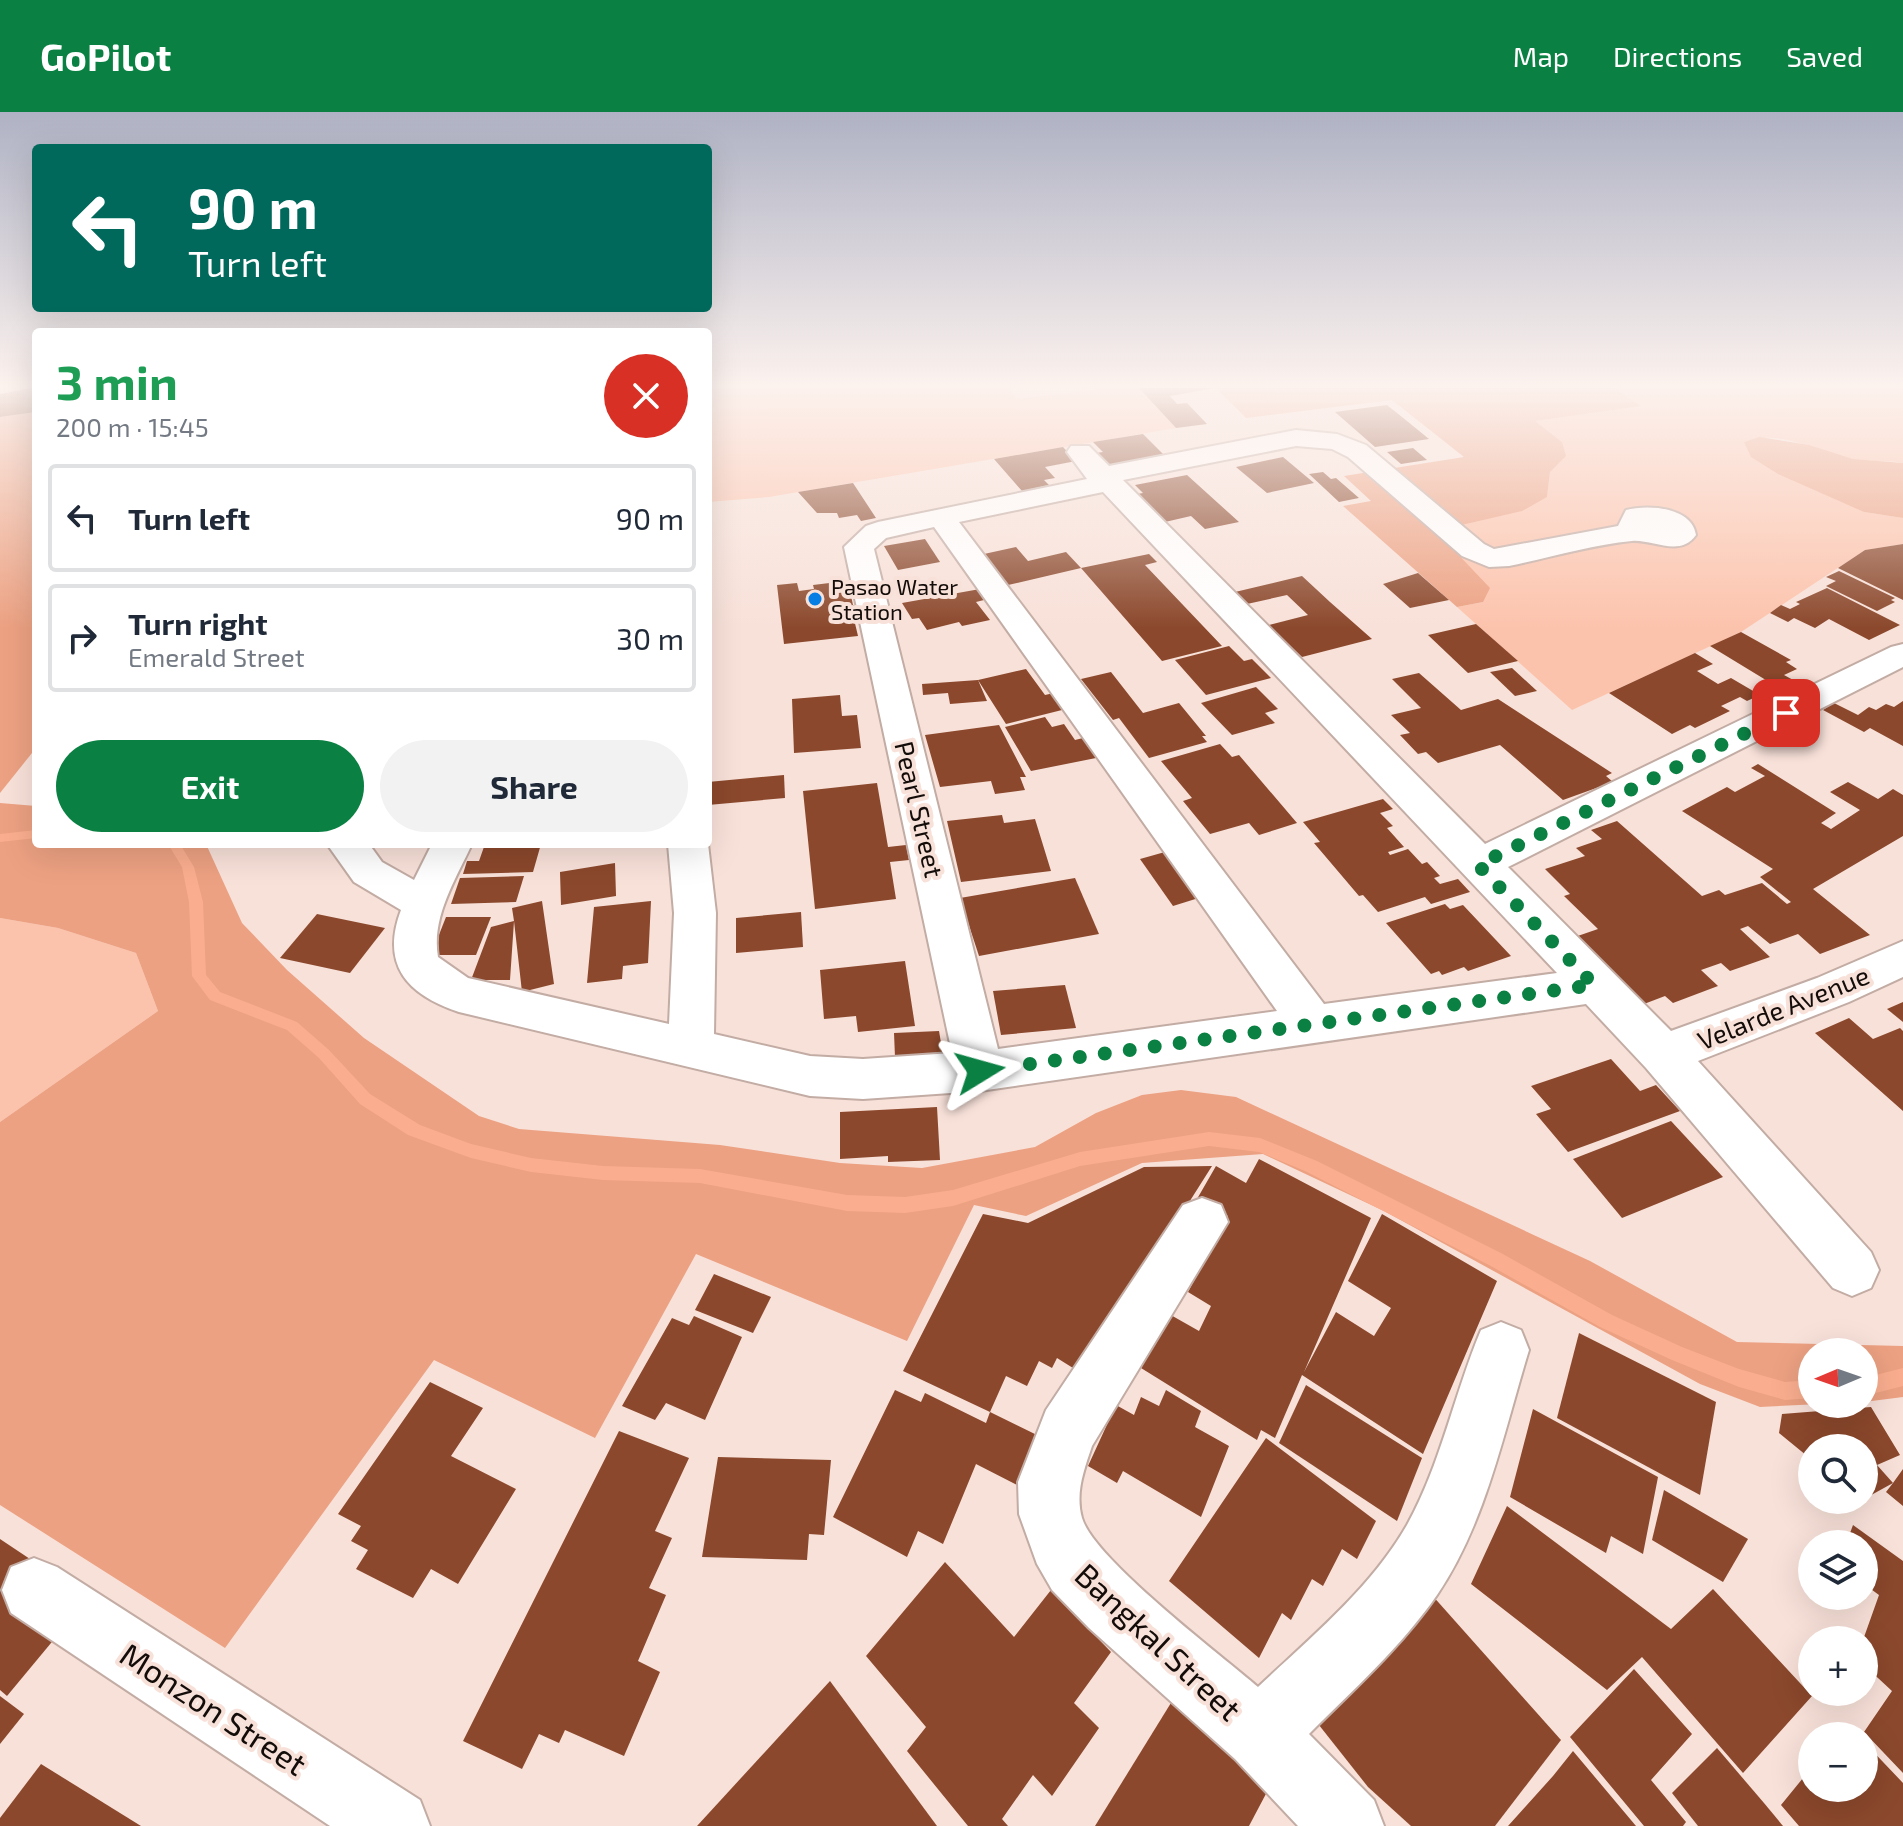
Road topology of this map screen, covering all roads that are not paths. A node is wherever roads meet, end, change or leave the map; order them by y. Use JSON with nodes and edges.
{"nodes":[{"id":1,"x":1093,"y":468,"type":"edge"},
{"id":2,"x":1095,"y":468,"type":"edge"},
{"id":3,"x":1102,"y":468,"type":"edge"},
{"id":4,"x":1137,"y":468,"type":"edge"},
{"id":5,"x":1377,"y":468,"type":"edge"},
{"id":6,"x":941,"y":517,"type":"junction"},
{"id":7,"x":1638,"y":531,"type":"dead end"},
{"id":8,"x":1903,"y":654,"type":"edge"},
{"id":9,"x":350,"y":848,"type":"edge"},
{"id":10,"x":450,"y":848,"type":"edge"},
{"id":11,"x":688,"y":848,"type":"edge"},
{"id":12,"x":1478,"y":865,"type":"junction"},
{"id":13,"x":425,"y":905,"type":"junction"},
{"id":14,"x":1903,"y":958,"type":"edge"},
{"id":15,"x":1594,"y":985,"type":"junction"},
{"id":16,"x":1311,"y":1022,"type":"junction"},
{"id":17,"x":691,"y":1047,"type":"junction"},
{"id":18,"x":1663,"y":1054,"type":"junction"},
{"id":19,"x":980,"y":1071,"type":"junction"},
{"id":20,"x":1202,"y":1222,"type":"dead end"},
{"id":21,"x":1852,"y":1270,"type":"dead end"},
{"id":22,"x":1501,"y":1350,"type":"dead end"},
{"id":23,"x":34,"y":1590,"type":"dead end"},
{"id":24,"x":1260,"y":1734,"type":"junction"},
{"id":25,"x":394,"y":1826,"type":"edge"},
{"id":26,"x":1348,"y":1826,"type":"edge"}],
"edges":[{"from":1,"to":6,"type":"street"},
{"from":2,"to":12,"type":"street"},
{"from":3,"to":4,"type":"street"},
{"from":5,"to":7,"type":"street"},
{"from":6,"to":16,"type":"street"},
{"from":6,"to":19,"type":"street","name":"Pearl Street"},
{"from":8,"to":12,"type":"street"},
{"from":9,"to":13,"type":"street"},
{"from":10,"to":13,"type":"street"},
{"from":11,"to":17,"type":"street"},
{"from":12,"to":15,"type":"street"},
{"from":13,"to":17,"type":"street"},
{"from":14,"to":18,"type":"street","name":"Velarde Avenue"},
{"from":15,"to":16,"type":"street"},
{"from":15,"to":18,"type":"street"},
{"from":16,"to":19,"type":"street"},
{"from":17,"to":19,"type":"street"},
{"from":18,"to":21,"type":"street"},
{"from":20,"to":24,"type":"street","name":"Bangkal Street"},
{"from":22,"to":24,"type":"street"},
{"from":23,"to":25,"type":"street","name":"Monzon Street"},
{"from":24,"to":26,"type":"street","name":"Bangkal Street"}]}
